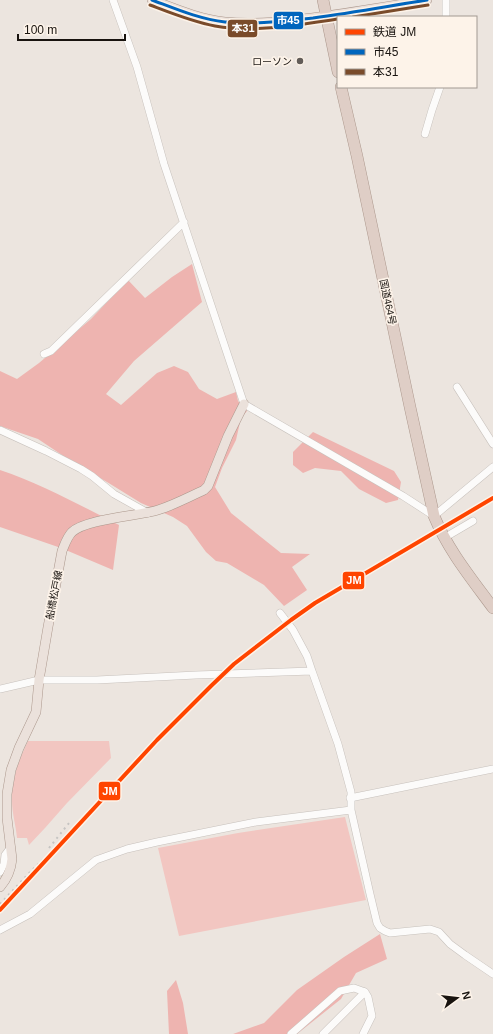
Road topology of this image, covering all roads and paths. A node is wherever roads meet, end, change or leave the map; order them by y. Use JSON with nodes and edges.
{"nodes":[{"id":1,"x":113,"y":0,"type":"edge"},
{"id":2,"x":152,"y":0,"type":"edge"},
{"id":3,"x":323,"y":0,"type":"edge"},
{"id":4,"x":427,"y":0,"type":"edge"},
{"id":5,"x":446,"y":0,"type":"edge"},
{"id":6,"x":326,"y":16,"type":"junction"},
{"id":7,"x":446,"y":16,"type":"edge"},
{"id":8,"x":337,"y":67,"type":"edge"},
{"id":9,"x":341,"y":88,"type":"edge"},
{"id":10,"x":440,"y":88,"type":"edge"},
{"id":11,"x":425,"y":134,"type":"dead end"},
{"id":12,"x":184,"y":222,"type":"junction"},
{"id":13,"x":44,"y":354,"type":"dead end"},
{"id":14,"x":456,"y":387,"type":"dead end"},
{"id":15,"x":244,"y":404,"type":"junction"},
{"id":16,"x":0,"y":430,"type":"edge"},
{"id":17,"x":493,"y":444,"type":"edge"},
{"id":18,"x":493,"y":467,"type":"edge"},
{"id":19,"x":148,"y":513,"type":"junction"},
{"id":20,"x":434,"y":516,"type":"junction"},
{"id":21,"x":473,"y":521,"type":"dead end"},
{"id":22,"x":444,"y":538,"type":"junction"},
{"id":23,"x":493,"y":608,"type":"edge"},
{"id":24,"x":280,"y":613,"type":"dead end"},
{"id":25,"x":312,"y":671,"type":"junction"},
{"id":26,"x":39,"y":680,"type":"junction"},
{"id":27,"x":0,"y":689,"type":"edge"},
{"id":28,"x":493,"y":769,"type":"edge"},
{"id":29,"x":350,"y":798,"type":"junction"},
{"id":30,"x":351,"y":810,"type":"junction"},
{"id":31,"x":4,"y":818,"type":"edge"},
{"id":32,"x":10,"y":847,"type":"junction"},
{"id":33,"x":0,"y":872,"type":"edge"},
{"id":34,"x":0,"y":887,"type":"edge"},
{"id":35,"x":0,"y":930,"type":"edge"},
{"id":36,"x":493,"y":974,"type":"edge"},
{"id":37,"x":365,"y":992,"type":"junction"},
{"id":38,"x":291,"y":1034,"type":"edge"},
{"id":39,"x":323,"y":1034,"type":"edge"},
{"id":40,"x":363,"y":1034,"type":"edge"}],
"edges":[{"from":1,"to":12,"type":"street"},
{"from":2,"to":6,"type":"main road"},
{"from":3,"to":6,"type":"highway"},
{"from":4,"to":6,"type":"main road"},
{"from":5,"to":7,"type":"street"},
{"from":6,"to":8,"type":"highway"},
{"from":9,"to":20,"type":"highway","name":"国道464号"},
{"from":10,"to":11,"type":"street"},
{"from":12,"to":13,"type":"street"},
{"from":12,"to":15,"type":"street"},
{"from":14,"to":17,"type":"street"},
{"from":15,"to":19,"type":"main road","name":"船橋松戸線"},
{"from":15,"to":20,"type":"street"},
{"from":16,"to":19,"type":"street"},
{"from":18,"to":20,"type":"street"},
{"from":19,"to":26,"type":"main road","name":"船橋松戸線"},
{"from":20,"to":22,"type":"highway","name":"国道464号"},
{"from":21,"to":22,"type":"street"},
{"from":22,"to":23,"type":"highway"},
{"from":24,"to":25,"type":"street"},
{"from":25,"to":26,"type":"street"},
{"from":25,"to":29,"type":"street"},
{"from":26,"to":27,"type":"street"},
{"from":26,"to":31,"type":"main road","name":"船橋松戸線"},
{"from":28,"to":29,"type":"street"},
{"from":29,"to":30,"type":"street"},
{"from":30,"to":35,"type":"street"},
{"from":30,"to":36,"type":"street"},
{"from":31,"to":32,"type":"main road","name":"船橋松戸線"},
{"from":32,"to":33,"type":"street"},
{"from":32,"to":34,"type":"main road","name":"船橋松戸線"},
{"from":37,"to":38,"type":"street"},
{"from":37,"to":39,"type":"street"},
{"from":37,"to":40,"type":"street"}]}
